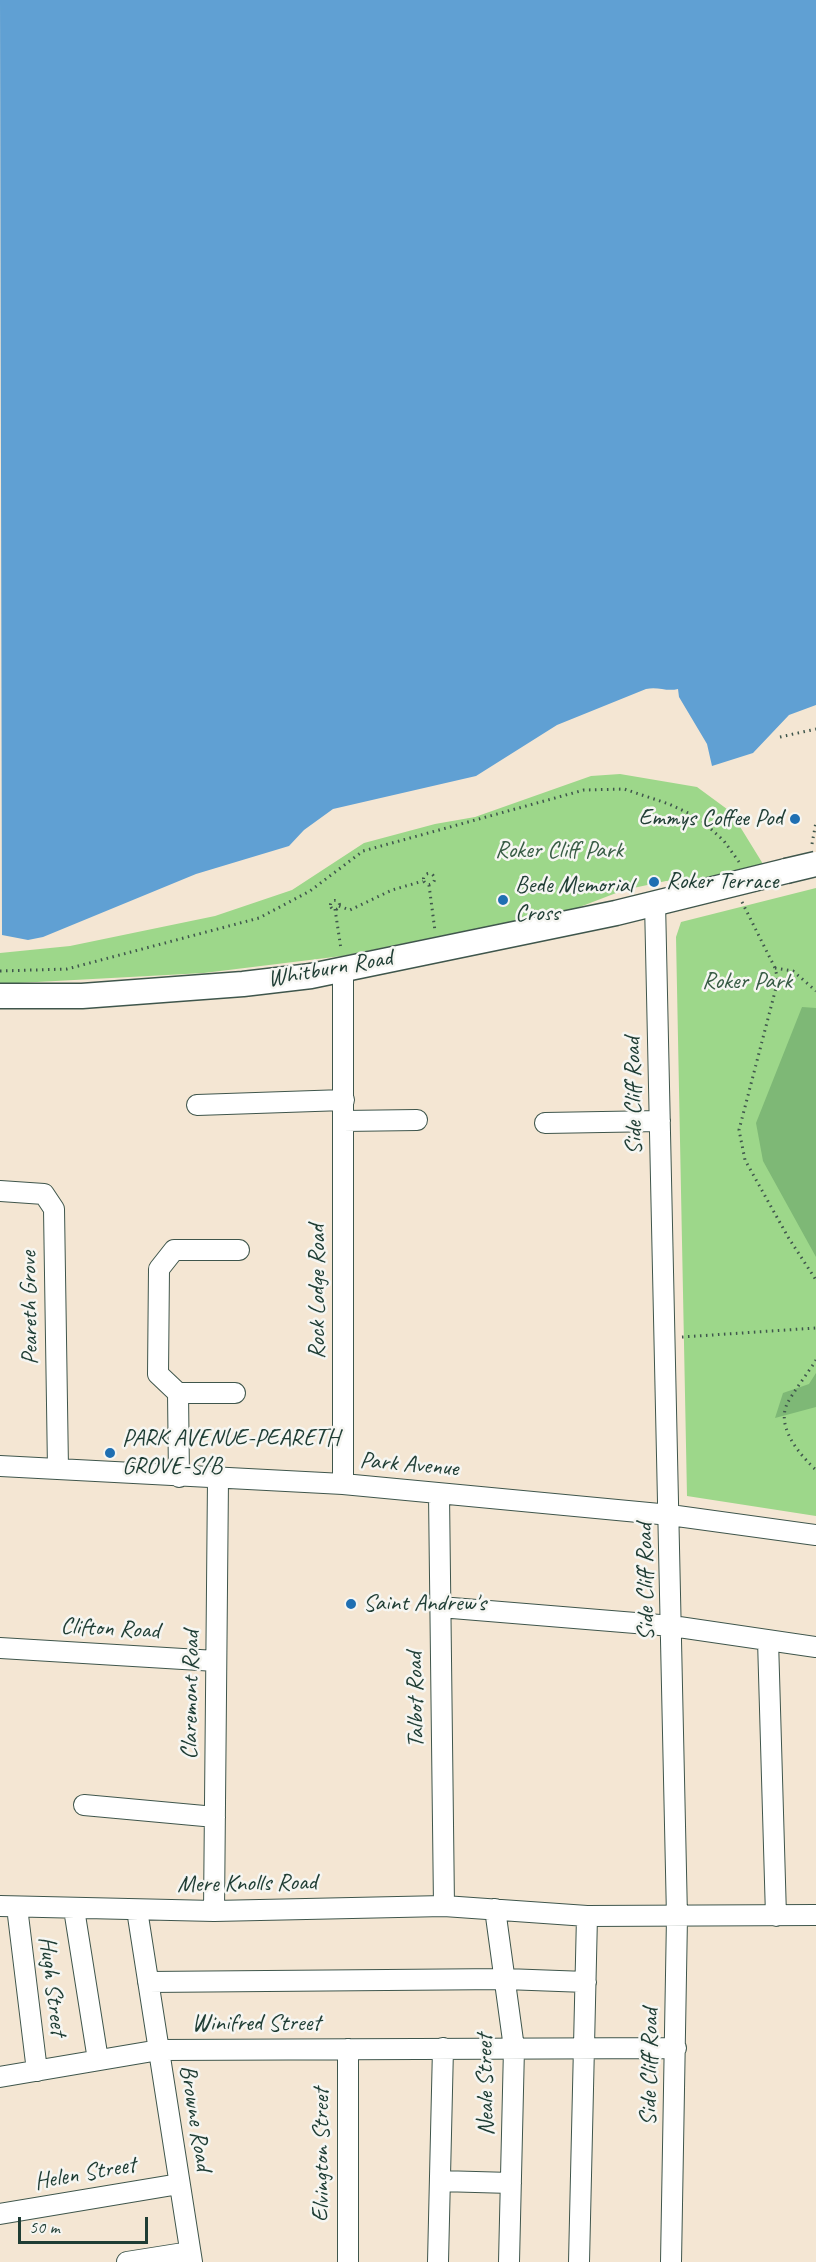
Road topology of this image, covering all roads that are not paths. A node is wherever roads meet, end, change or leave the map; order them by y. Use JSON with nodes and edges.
{"nodes":[{"id":1,"x":816,"y":864,"type":"edge"},
{"id":2,"x":655,"y":902,"type":"junction"},
{"id":3,"x":342,"y":963,"type":"junction"},
{"id":4,"x":0,"y":996,"type":"edge"},
{"id":5,"x":344,"y":1100,"type":"junction"},
{"id":6,"x":197,"y":1105,"type":"dead end"},
{"id":7,"x":417,"y":1120,"type":"dead end"},
{"id":8,"x":344,"y":1121,"type":"junction"},
{"id":9,"x":660,"y":1121,"type":"junction"},
{"id":10,"x":545,"y":1123,"type":"dead end"},
{"id":11,"x":0,"y":1191,"type":"edge"},
{"id":12,"x":239,"y":1250,"type":"dead end"},
{"id":13,"x":178,"y":1393,"type":"junction"},
{"id":14,"x":235,"y":1393,"type":"dead end"},
{"id":15,"x":0,"y":1466,"type":"edge"},
{"id":16,"x":58,"y":1469,"type":"junction"},
{"id":17,"x":179,"y":1477,"type":"junction"},
{"id":18,"x":218,"y":1479,"type":"junction"},
{"id":19,"x":344,"y":1484,"type":"junction"},
{"id":20,"x":439,"y":1494,"type":"junction"},
{"id":21,"x":670,"y":1515,"type":"junction"},
{"id":22,"x":816,"y":1535,"type":"edge"},
{"id":23,"x":440,"y":1607,"type":"junction"},
{"id":24,"x":672,"y":1626,"type":"junction"},
{"id":25,"x":768,"y":1640,"type":"junction"},
{"id":26,"x":816,"y":1647,"type":"edge"},
{"id":27,"x":0,"y":1648,"type":"edge"},
{"id":28,"x":216,"y":1661,"type":"junction"},
{"id":29,"x":84,"y":1805,"type":"dead end"},
{"id":30,"x":215,"y":1817,"type":"junction"},
{"id":31,"x":444,"y":1906,"type":"junction"},
{"id":32,"x":8,"y":1907,"type":"edge"},
{"id":33,"x":74,"y":1909,"type":"junction"},
{"id":34,"x":495,"y":1909,"type":"junction"},
{"id":35,"x":137,"y":1910,"type":"junction"},
{"id":36,"x":214,"y":1911,"type":"junction"},
{"id":37,"x":816,"y":1915,"type":"edge"},
{"id":38,"x":587,"y":1916,"type":"junction"},
{"id":39,"x":776,"y":1916,"type":"junction"},
{"id":40,"x":677,"y":1917,"type":"junction"},
{"id":41,"x":505,"y":1979,"type":"junction"},
{"id":42,"x":148,"y":1982,"type":"junction"},
{"id":43,"x":586,"y":1982,"type":"junction"},
{"id":44,"x":443,"y":2048,"type":"junction"},
{"id":45,"x":514,"y":2048,"type":"junction"},
{"id":46,"x":585,"y":2048,"type":"junction"},
{"id":47,"x":676,"y":2048,"type":"junction"},
{"id":48,"x":348,"y":2049,"type":"junction"},
{"id":49,"x":159,"y":2050,"type":"junction"},
{"id":50,"x":98,"y":2060,"type":"junction"},
{"id":51,"x":37,"y":2071,"type":"junction"},
{"id":52,"x":0,"y":2077,"type":"edge"},
{"id":53,"x":440,"y":2181,"type":"junction"},
{"id":54,"x":511,"y":2183,"type":"junction"},
{"id":55,"x":179,"y":2184,"type":"junction"},
{"id":56,"x":0,"y":2214,"type":"edge"},
{"id":57,"x":191,"y":2257,"type":"edge"},
{"id":58,"x":127,"y":2262,"type":"edge"},
{"id":59,"x":348,"y":2262,"type":"edge"},
{"id":60,"x":438,"y":2262,"type":"edge"},
{"id":61,"x":509,"y":2262,"type":"edge"},
{"id":62,"x":579,"y":2262,"type":"edge"},
{"id":63,"x":671,"y":2262,"type":"edge"}],
"edges":[{"from":1,"to":2,"type":"main road","bridge":true},
{"from":2,"to":3,"type":"main road","name":"Whitburn Road"},
{"from":2,"to":9,"type":"street","name":"Side Cliff Road"},
{"from":3,"to":4,"type":"main road","name":"Whitburn Road"},
{"from":3,"to":5,"type":"street","name":"Rock Lodge Road"},
{"from":5,"to":6,"type":"street"},
{"from":5,"to":8,"type":"street","name":"Rock Lodge Road"},
{"from":7,"to":8,"type":"street"},
{"from":8,"to":19,"type":"street","name":"Rock Lodge Road"},
{"from":9,"to":10,"type":"street"},
{"from":9,"to":21,"type":"street","name":"Side Cliff Road"},
{"from":11,"to":16,"type":"street","name":"Peareth Grove"},
{"from":12,"to":13,"type":"street"},
{"from":13,"to":14,"type":"street"},
{"from":13,"to":17,"type":"street"},
{"from":15,"to":16,"type":"street","name":"Park Avenue"},
{"from":16,"to":17,"type":"street","name":"Park Avenue"},
{"from":17,"to":18,"type":"street","name":"Park Avenue"},
{"from":18,"to":19,"type":"street","name":"Park Avenue"},
{"from":18,"to":28,"type":"street","name":"Claremont Road"},
{"from":19,"to":20,"type":"street","name":"Park Avenue"},
{"from":20,"to":21,"type":"street","name":"Park Avenue"},
{"from":20,"to":23,"type":"street","name":"Talbot Road"},
{"from":21,"to":22,"type":"street","name":"Park Avenue"},
{"from":21,"to":24,"type":"street","name":"Side Cliff Road"},
{"from":23,"to":24,"type":"street"},
{"from":23,"to":31,"type":"street","name":"Talbot Road"},
{"from":24,"to":25,"type":"street"},
{"from":24,"to":40,"type":"street","name":"Side Cliff Road"},
{"from":25,"to":26,"type":"street"},
{"from":25,"to":39,"type":"street"},
{"from":27,"to":28,"type":"street","name":"Clifton Road"},
{"from":28,"to":30,"type":"street","name":"Claremont Road"},
{"from":29,"to":30,"type":"street"},
{"from":30,"to":36,"type":"street","name":"Claremont Road"},
{"from":31,"to":34,"type":"street","name":"Mere Knolls Road"},
{"from":31,"to":36,"type":"street","name":"Mere Knolls Road"},
{"from":32,"to":33,"type":"street","name":"Mere Knolls Road"},
{"from":32,"to":51,"type":"street","name":"Hugh Street"},
{"from":33,"to":35,"type":"street","name":"Mere Knolls Road"},
{"from":33,"to":50,"type":"street"},
{"from":34,"to":38,"type":"street","name":"Mere Knolls Road"},
{"from":34,"to":41,"type":"street","name":"Neale Street"},
{"from":35,"to":36,"type":"street","name":"Mere Knolls Road"},
{"from":35,"to":42,"type":"street","name":"Browne Road"},
{"from":37,"to":39,"type":"street"},
{"from":38,"to":40,"type":"street"},
{"from":38,"to":43,"type":"street"},
{"from":39,"to":40,"type":"street"},
{"from":40,"to":47,"type":"street","name":"Side Cliff Road"},
{"from":41,"to":42,"type":"street"},
{"from":41,"to":43,"type":"street"},
{"from":41,"to":45,"type":"street","name":"Neale Street"},
{"from":42,"to":49,"type":"street","name":"Browne Road"},
{"from":43,"to":46,"type":"street"},
{"from":44,"to":45,"type":"street","name":"Winifred Street"},
{"from":44,"to":48,"type":"street","name":"Winifred Street"},
{"from":44,"to":53,"type":"street"},
{"from":45,"to":46,"type":"street","name":"Winifred Street"},
{"from":45,"to":54,"type":"street","name":"Neale Street"},
{"from":46,"to":47,"type":"street","name":"Winifred Street"},
{"from":46,"to":62,"type":"street"},
{"from":47,"to":63,"type":"street","name":"Side Cliff Road"},
{"from":48,"to":49,"type":"street","name":"Winifred Street"},
{"from":48,"to":59,"type":"street","name":"Elvington Street"},
{"from":49,"to":50,"type":"street","name":"Winifred Street"},
{"from":49,"to":55,"type":"street","name":"Browne Road"},
{"from":50,"to":51,"type":"street","name":"Winifred Street"},
{"from":51,"to":52,"type":"street","name":"Winifred Street"},
{"from":53,"to":54,"type":"street"},
{"from":53,"to":60,"type":"street"},
{"from":54,"to":61,"type":"street","name":"Neale Street"},
{"from":55,"to":56,"type":"street","name":"Helen Street"},
{"from":55,"to":57,"type":"street","name":"Browne Road"},
{"from":57,"to":58,"type":"street"}]}
